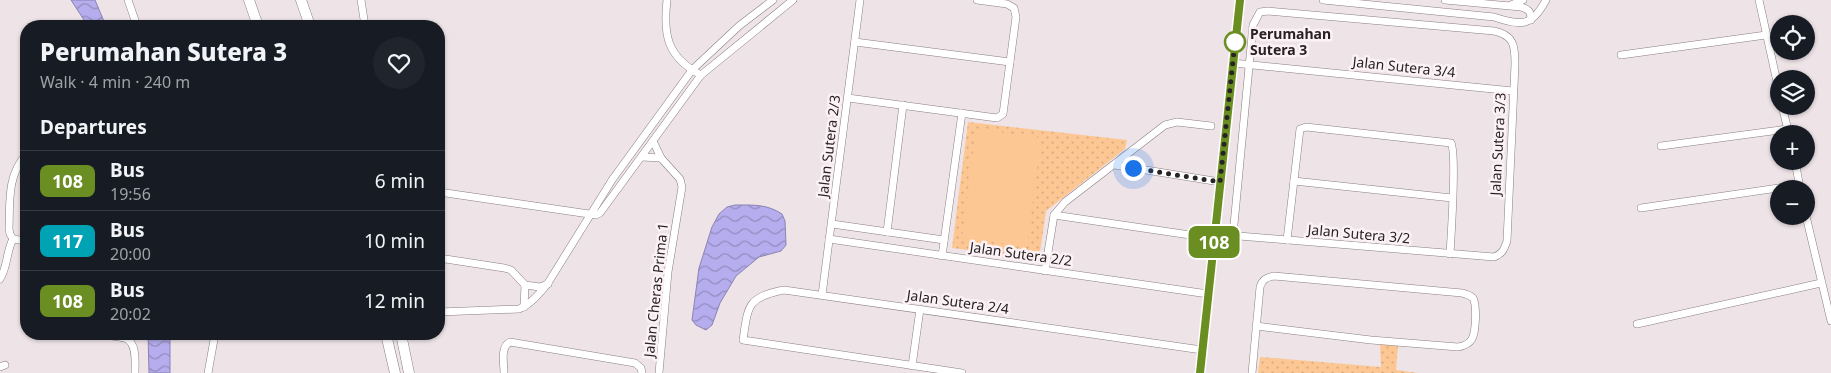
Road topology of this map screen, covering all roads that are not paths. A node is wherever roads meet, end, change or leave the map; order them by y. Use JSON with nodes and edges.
{"nodes":[{"id":1,"x":128,"y":0,"type":"edge"},
{"id":2,"x":249,"y":0,"type":"edge"},
{"id":3,"x":301,"y":0,"type":"edge"},
{"id":4,"x":361,"y":0,"type":"edge"},
{"id":5,"x":668,"y":0,"type":"edge"},
{"id":6,"x":774,"y":0,"type":"edge"},
{"id":7,"x":792,"y":0,"type":"edge"},
{"id":8,"x":860,"y":0,"type":"edge"},
{"id":9,"x":977,"y":0,"type":"edge"},
{"id":10,"x":1240,"y":0,"type":"edge"},
{"id":11,"x":1323,"y":0,"type":"edge"},
{"id":12,"x":1445,"y":0,"type":"edge"},
{"id":13,"x":1523,"y":0,"type":"edge"},
{"id":14,"x":1546,"y":0,"type":"edge"},
{"id":15,"x":1759,"y":0,"type":"edge"},
{"id":16,"x":1508,"y":6,"type":"junction"},
{"id":17,"x":134,"y":20,"type":"edge"},
{"id":18,"x":256,"y":20,"type":"edge"},
{"id":19,"x":308,"y":20,"type":"edge"},
{"id":20,"x":364,"y":20,"type":"edge"},
{"id":21,"x":1531,"y":20,"type":"junction"},
{"id":22,"x":1766,"y":35,"type":"junction"},
{"id":23,"x":855,"y":42,"type":"junction"},
{"id":24,"x":1621,"y":55,"type":"dead end"},
{"id":25,"x":1010,"y":62,"type":"junction"},
{"id":26,"x":1233,"y":64,"type":"junction"},
{"id":27,"x":1250,"y":65,"type":"junction"},
{"id":28,"x":692,"y":70,"type":"junction"},
{"id":29,"x":1774,"y":70,"type":"edge"},
{"id":30,"x":701,"y":75,"type":"junction"},
{"id":31,"x":1513,"y":91,"type":"junction"},
{"id":32,"x":848,"y":98,"type":"junction"},
{"id":33,"x":903,"y":105,"type":"junction"},
{"id":34,"x":962,"y":113,"type":"junction"},
{"id":35,"x":1211,"y":126,"type":"dead end"},
{"id":36,"x":1770,"y":133,"type":"edge"},
{"id":37,"x":653,"y":141,"type":"junction"},
{"id":38,"x":1660,"y":146,"type":"dead end"},
{"id":39,"x":642,"y":156,"type":"junction"},
{"id":40,"x":661,"y":158,"type":"junction"},
{"id":41,"x":20,"y":164,"type":"edge"},
{"id":42,"x":1114,"y":165,"type":"junction"},
{"id":43,"x":1220,"y":182,"type":"junction"},
{"id":44,"x":1294,"y":182,"type":"junction"},
{"id":45,"x":1770,"y":191,"type":"edge"},
{"id":46,"x":445,"y":193,"type":"edge"},
{"id":47,"x":1452,"y":198,"type":"junction"},
{"id":48,"x":1641,"y":208,"type":"dead end"},
{"id":49,"x":590,"y":214,"type":"junction"},
{"id":50,"x":1054,"y":215,"type":"junction"},
{"id":51,"x":832,"y":224,"type":"junction"},
{"id":52,"x":1808,"y":225,"type":"edge"},
{"id":53,"x":887,"y":232,"type":"junction"},
{"id":54,"x":1215,"y":234,"type":"junction"},
{"id":55,"x":1198,"y":236,"type":"dead end"},
{"id":56,"x":1233,"y":236,"type":"junction"},
{"id":57,"x":14,"y":239,"type":"junction"},
{"id":58,"x":830,"y":239,"type":"junction"},
{"id":59,"x":20,"y":240,"type":"edge"},
{"id":60,"x":944,"y":240,"type":"junction"},
{"id":61,"x":1287,"y":240,"type":"junction"},
{"id":62,"x":1450,"y":254,"type":"junction"},
{"id":63,"x":1501,"y":254,"type":"joint"},
{"id":64,"x":942,"y":256,"type":"junction"},
{"id":65,"x":445,"y":259,"type":"edge"},
{"id":66,"x":1045,"y":271,"type":"junction"},
{"id":67,"x":0,"y":279,"type":"edge"},
{"id":68,"x":548,"y":283,"type":"junction"},
{"id":69,"x":1821,"y":283,"type":"junction"},
{"id":70,"x":525,"y":286,"type":"junction"},
{"id":71,"x":1208,"y":294,"type":"junction"},
{"id":72,"x":822,"y":295,"type":"junction"},
{"id":73,"x":524,"y":307,"type":"junction"},
{"id":74,"x":920,"y":310,"type":"junction"},
{"id":75,"x":445,"y":312,"type":"edge"},
{"id":76,"x":1831,"y":320,"type":"edge"},
{"id":77,"x":1637,"y":324,"type":"dead end"},
{"id":78,"x":1256,"y":326,"type":"junction"},
{"id":79,"x":129,"y":340,"type":"edge"},
{"id":80,"x":214,"y":340,"type":"edge"},
{"id":81,"x":387,"y":340,"type":"edge"},
{"id":82,"x":402,"y":340,"type":"edge"},
{"id":83,"x":1202,"y":350,"type":"junction"},
{"id":84,"x":912,"y":366,"type":"junction"},
{"id":85,"x":642,"y":370,"type":"edge"},
{"id":86,"x":135,"y":373,"type":"edge"},
{"id":87,"x":208,"y":373,"type":"edge"},
{"id":88,"x":395,"y":373,"type":"edge"},
{"id":89,"x":409,"y":373,"type":"edge"},
{"id":90,"x":504,"y":373,"type":"edge"},
{"id":91,"x":659,"y":373,"type":"edge"},
{"id":92,"x":962,"y":373,"type":"edge"},
{"id":93,"x":1200,"y":373,"type":"edge"},
{"id":94,"x":1252,"y":373,"type":"edge"}],
"edges":[{"from":1,"to":17,"type":"street"},
{"from":2,"to":18,"type":"highway"},
{"from":3,"to":19,"type":"highway"},
{"from":4,"to":20,"type":"street"},
{"from":5,"to":28,"type":"street"},
{"from":6,"to":28,"type":"street"},
{"from":7,"to":30,"type":"street"},
{"from":8,"to":23,"type":"street","name":"Jalan Sutera 2/3"},
{"from":9,"to":25,"type":"street"},
{"from":10,"to":26,"type":"street"},
{"from":11,"to":21,"type":"street"},
{"from":12,"to":16,"type":"street"},
{"from":13,"to":16,"type":"street"},
{"from":14,"to":21,"type":"street"},
{"from":15,"to":22,"type":"street"},
{"from":16,"to":21,"type":"street"},
{"from":22,"to":24,"type":"street"},
{"from":22,"to":29,"type":"street"},
{"from":23,"to":25,"type":"street"},
{"from":23,"to":32,"type":"street","name":"Jalan Sutera 2/3"},
{"from":25,"to":34,"type":"street"},
{"from":26,"to":27,"type":"street","name":"Jalan Sutera 3/4"},
{"from":26,"to":43,"type":"street"},
{"from":27,"to":31,"type":"street","name":"Jalan Sutera 3/4"},
{"from":27,"to":31,"type":"street","name":"Jalan Sutera 3/3"},
{"from":27,"to":56,"type":"street"},
{"from":28,"to":30,"type":"street"},
{"from":28,"to":49,"type":"street"},
{"from":30,"to":37,"type":"street"},
{"from":31,"to":63,"type":"street","name":"Jalan Sutera 3/3"},
{"from":32,"to":33,"type":"street"},
{"from":32,"to":51,"type":"street","name":"Jalan Sutera 2/3"},
{"from":33,"to":34,"type":"street"},
{"from":33,"to":53,"type":"street"},
{"from":34,"to":60,"type":"street"},
{"from":35,"to":42,"type":"street"},
{"from":36,"to":38,"type":"street"},
{"from":37,"to":39,"type":"street"},
{"from":37,"to":40,"type":"street","name":"Jalan Cheras Prima 1"},
{"from":39,"to":40,"type":"street"},
{"from":39,"to":49,"type":"street"},
{"from":40,"to":91,"type":"street","name":"Jalan Cheras Prima 1"},
{"from":41,"to":57,"type":"street"},
{"from":42,"to":43,"type":"street"},
{"from":42,"to":50,"type":"street"},
{"from":43,"to":54,"type":"street"},
{"from":44,"to":47,"type":"street"},
{"from":44,"to":47,"type":"street"},
{"from":44,"to":61,"type":"street"},
{"from":45,"to":48,"type":"street"},
{"from":46,"to":49,"type":"street"},
{"from":47,"to":62,"type":"street"},
{"from":49,"to":68,"type":"street"},
{"from":50,"to":55,"type":"street"},
{"from":50,"to":66,"type":"street"},
{"from":51,"to":53,"type":"street"},
{"from":51,"to":58,"type":"street","name":"Jalan Sutera 2/3"},
{"from":52,"to":69,"type":"street"},
{"from":53,"to":60,"type":"street"},
{"from":54,"to":56,"type":"street","name":"Jalan Sutera 3/2"},
{"from":54,"to":71,"type":"street"},
{"from":56,"to":61,"type":"street","name":"Jalan Sutera 3/2"},
{"from":57,"to":59,"type":"street"},
{"from":57,"to":67,"type":"street"},
{"from":58,"to":64,"type":"street","name":"Jalan Sutera 2/2"},
{"from":58,"to":72,"type":"street","name":"Jalan Sutera 2/3"},
{"from":60,"to":64,"type":"street"},
{"from":61,"to":62,"type":"street","name":"Jalan Sutera 3/2"},
{"from":62,"to":63,"type":"street","name":"Jalan Sutera 3/2"},
{"from":64,"to":66,"type":"street","name":"Jalan Sutera 2/2"},
{"from":65,"to":70,"type":"street"},
{"from":66,"to":71,"type":"street","name":"Jalan Sutera 2/2"},
{"from":68,"to":70,"type":"street"},
{"from":68,"to":73,"type":"street"},
{"from":69,"to":76,"type":"street"},
{"from":69,"to":77,"type":"street"},
{"from":70,"to":73,"type":"street"},
{"from":71,"to":83,"type":"street"},
{"from":72,"to":74,"type":"street","name":"Jalan Sutera 2/4"},
{"from":72,"to":84,"type":"street","name":"Jalan Sutera 2/4"},
{"from":73,"to":75,"type":"street"},
{"from":74,"to":83,"type":"street","name":"Jalan Sutera 2/4"},
{"from":74,"to":84,"type":"street"},
{"from":78,"to":78,"type":"street"},
{"from":78,"to":94,"type":"street"},
{"from":79,"to":86,"type":"street"},
{"from":80,"to":87,"type":"street"},
{"from":81,"to":88,"type":"highway"},
{"from":82,"to":89,"type":"highway"},
{"from":83,"to":93,"type":"street"},
{"from":84,"to":92,"type":"street"},
{"from":85,"to":90,"type":"street"}]}
